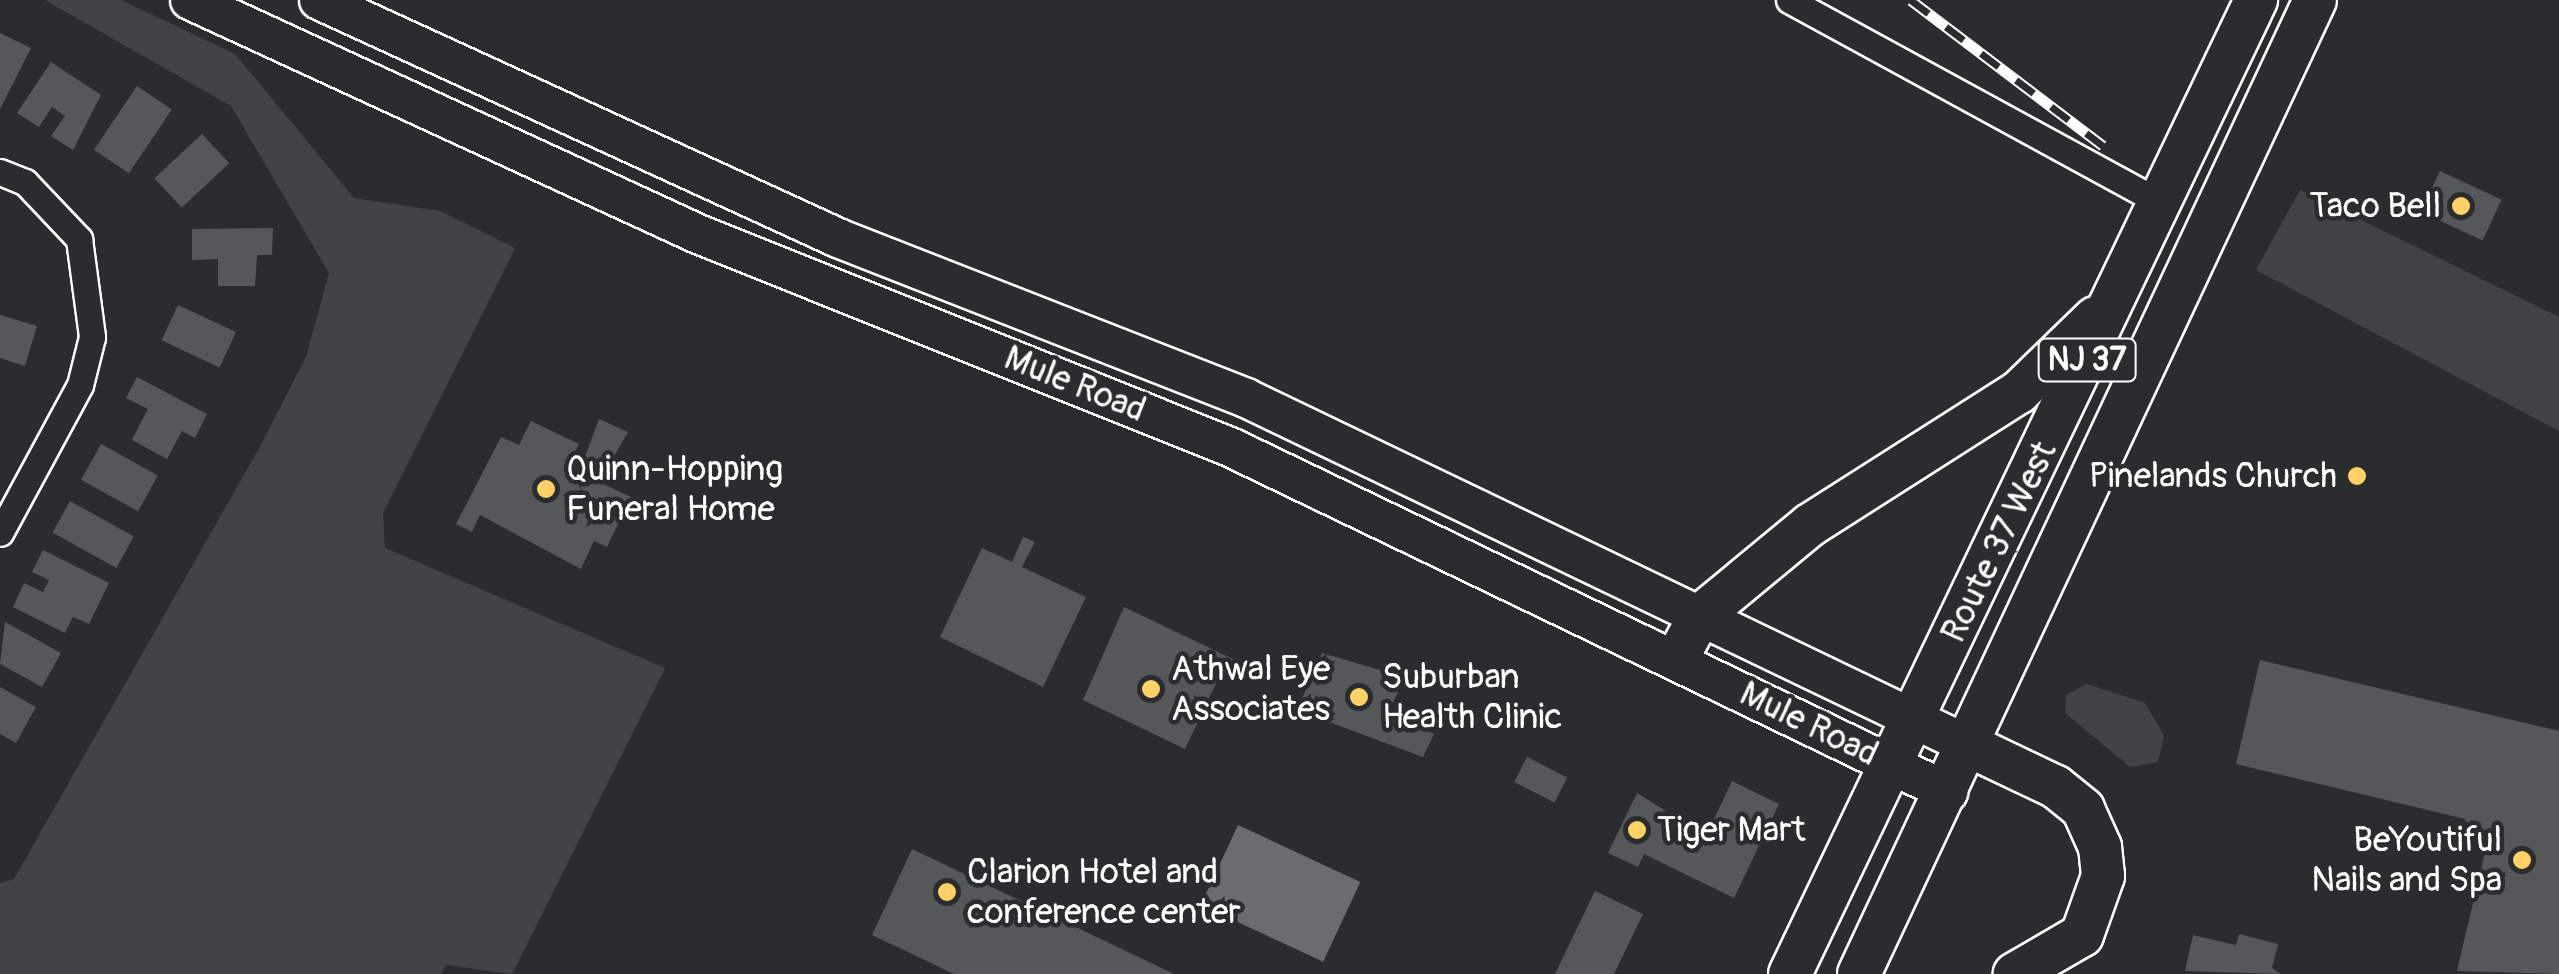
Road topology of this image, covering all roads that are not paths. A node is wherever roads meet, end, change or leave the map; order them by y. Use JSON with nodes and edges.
{"nodes":[{"id":1,"x":190,"y":0,"type":"edge"},
{"id":2,"x":319,"y":0,"type":"edge"},
{"id":3,"x":1788,"y":0,"type":"edge"},
{"id":4,"x":2256,"y":0,"type":"edge"},
{"id":5,"x":2316,"y":0,"type":"edge"},
{"id":6,"x":0,"y":172,"type":"edge"},
{"id":7,"x":722,"y":186,"type":"junction"},
{"id":8,"x":2160,"y":204,"type":"junction"},
{"id":9,"x":698,"y":234,"type":"junction"},
{"id":10,"x":2118,"y":296,"type":"junction"},
{"id":11,"x":1186,"y":374,"type":"junction"},
{"id":12,"x":1167,"y":421,"type":"junction"},
{"id":13,"x":1354,"y":447,"type":"junction"},
{"id":14,"x":1334,"y":496,"type":"junction"},
{"id":15,"x":0,"y":533,"type":"edge"},
{"id":16,"x":1700,"y":616,"type":"junction"},
{"id":17,"x":1677,"y":658,"type":"junction"},
{"id":18,"x":1914,"y":718,"type":"junction"},
{"id":19,"x":1970,"y":746,"type":"junction"},
{"id":20,"x":1892,"y":765,"type":"junction"},
{"id":21,"x":1948,"y":792,"type":"junction"},
{"id":22,"x":1790,"y":974,"type":"edge"},
{"id":23,"x":1860,"y":974,"type":"edge"},
{"id":24,"x":2015,"y":974,"type":"edge"}],
"edges":[{"from":1,"to":9,"type":"main road","name":"Mule Road"},
{"from":2,"to":7,"type":"main road","name":"Mule Road"},
{"from":3,"to":8,"type":"street"},
{"from":4,"to":8,"type":"highway","name":"Route 37 West","number":"NJ 37"},
{"from":5,"to":19,"type":"highway","name":"Route 37 West","number":"NJ 37"},
{"from":6,"to":15,"type":"street"},
{"from":7,"to":9,"type":"main road"},
{"from":7,"to":11,"type":"main road","name":"Mule Road"},
{"from":8,"to":10,"type":"highway","name":"Route 37 West","number":"NJ 37"},
{"from":9,"to":12,"type":"main road","name":"Mule Road"},
{"from":10,"to":16,"type":"highway"},
{"from":10,"to":18,"type":"highway","name":"Route 37 West","number":"NJ 37"},
{"from":11,"to":12,"type":"main road"},
{"from":11,"to":13,"type":"main road","name":"Mule Road"},
{"from":12,"to":14,"type":"main road","name":"Mule Road"},
{"from":13,"to":14,"type":"main road"},
{"from":13,"to":16,"type":"main road","name":"Mule Road"},
{"from":14,"to":17,"type":"main road","name":"Mule Road"},
{"from":16,"to":17,"type":"highway"},
{"from":16,"to":18,"type":"main road","name":"Mule Road"},
{"from":17,"to":20,"type":"main road","name":"Mule Road"},
{"from":18,"to":19,"type":"main road","name":"Mule Road"},
{"from":18,"to":20,"type":"highway","name":"Route 37 West","number":"NJ 37"},
{"from":19,"to":21,"type":"highway","name":"Route 37 West","number":"NJ 37"},
{"from":19,"to":24,"type":"highway"},
{"from":20,"to":21,"type":"main road","name":"Mule Road"},
{"from":20,"to":22,"type":"highway","name":"Route 37 West","number":"NJ 37"},
{"from":21,"to":23,"type":"highway","name":"Route 37 West","number":"NJ 37"}]}
